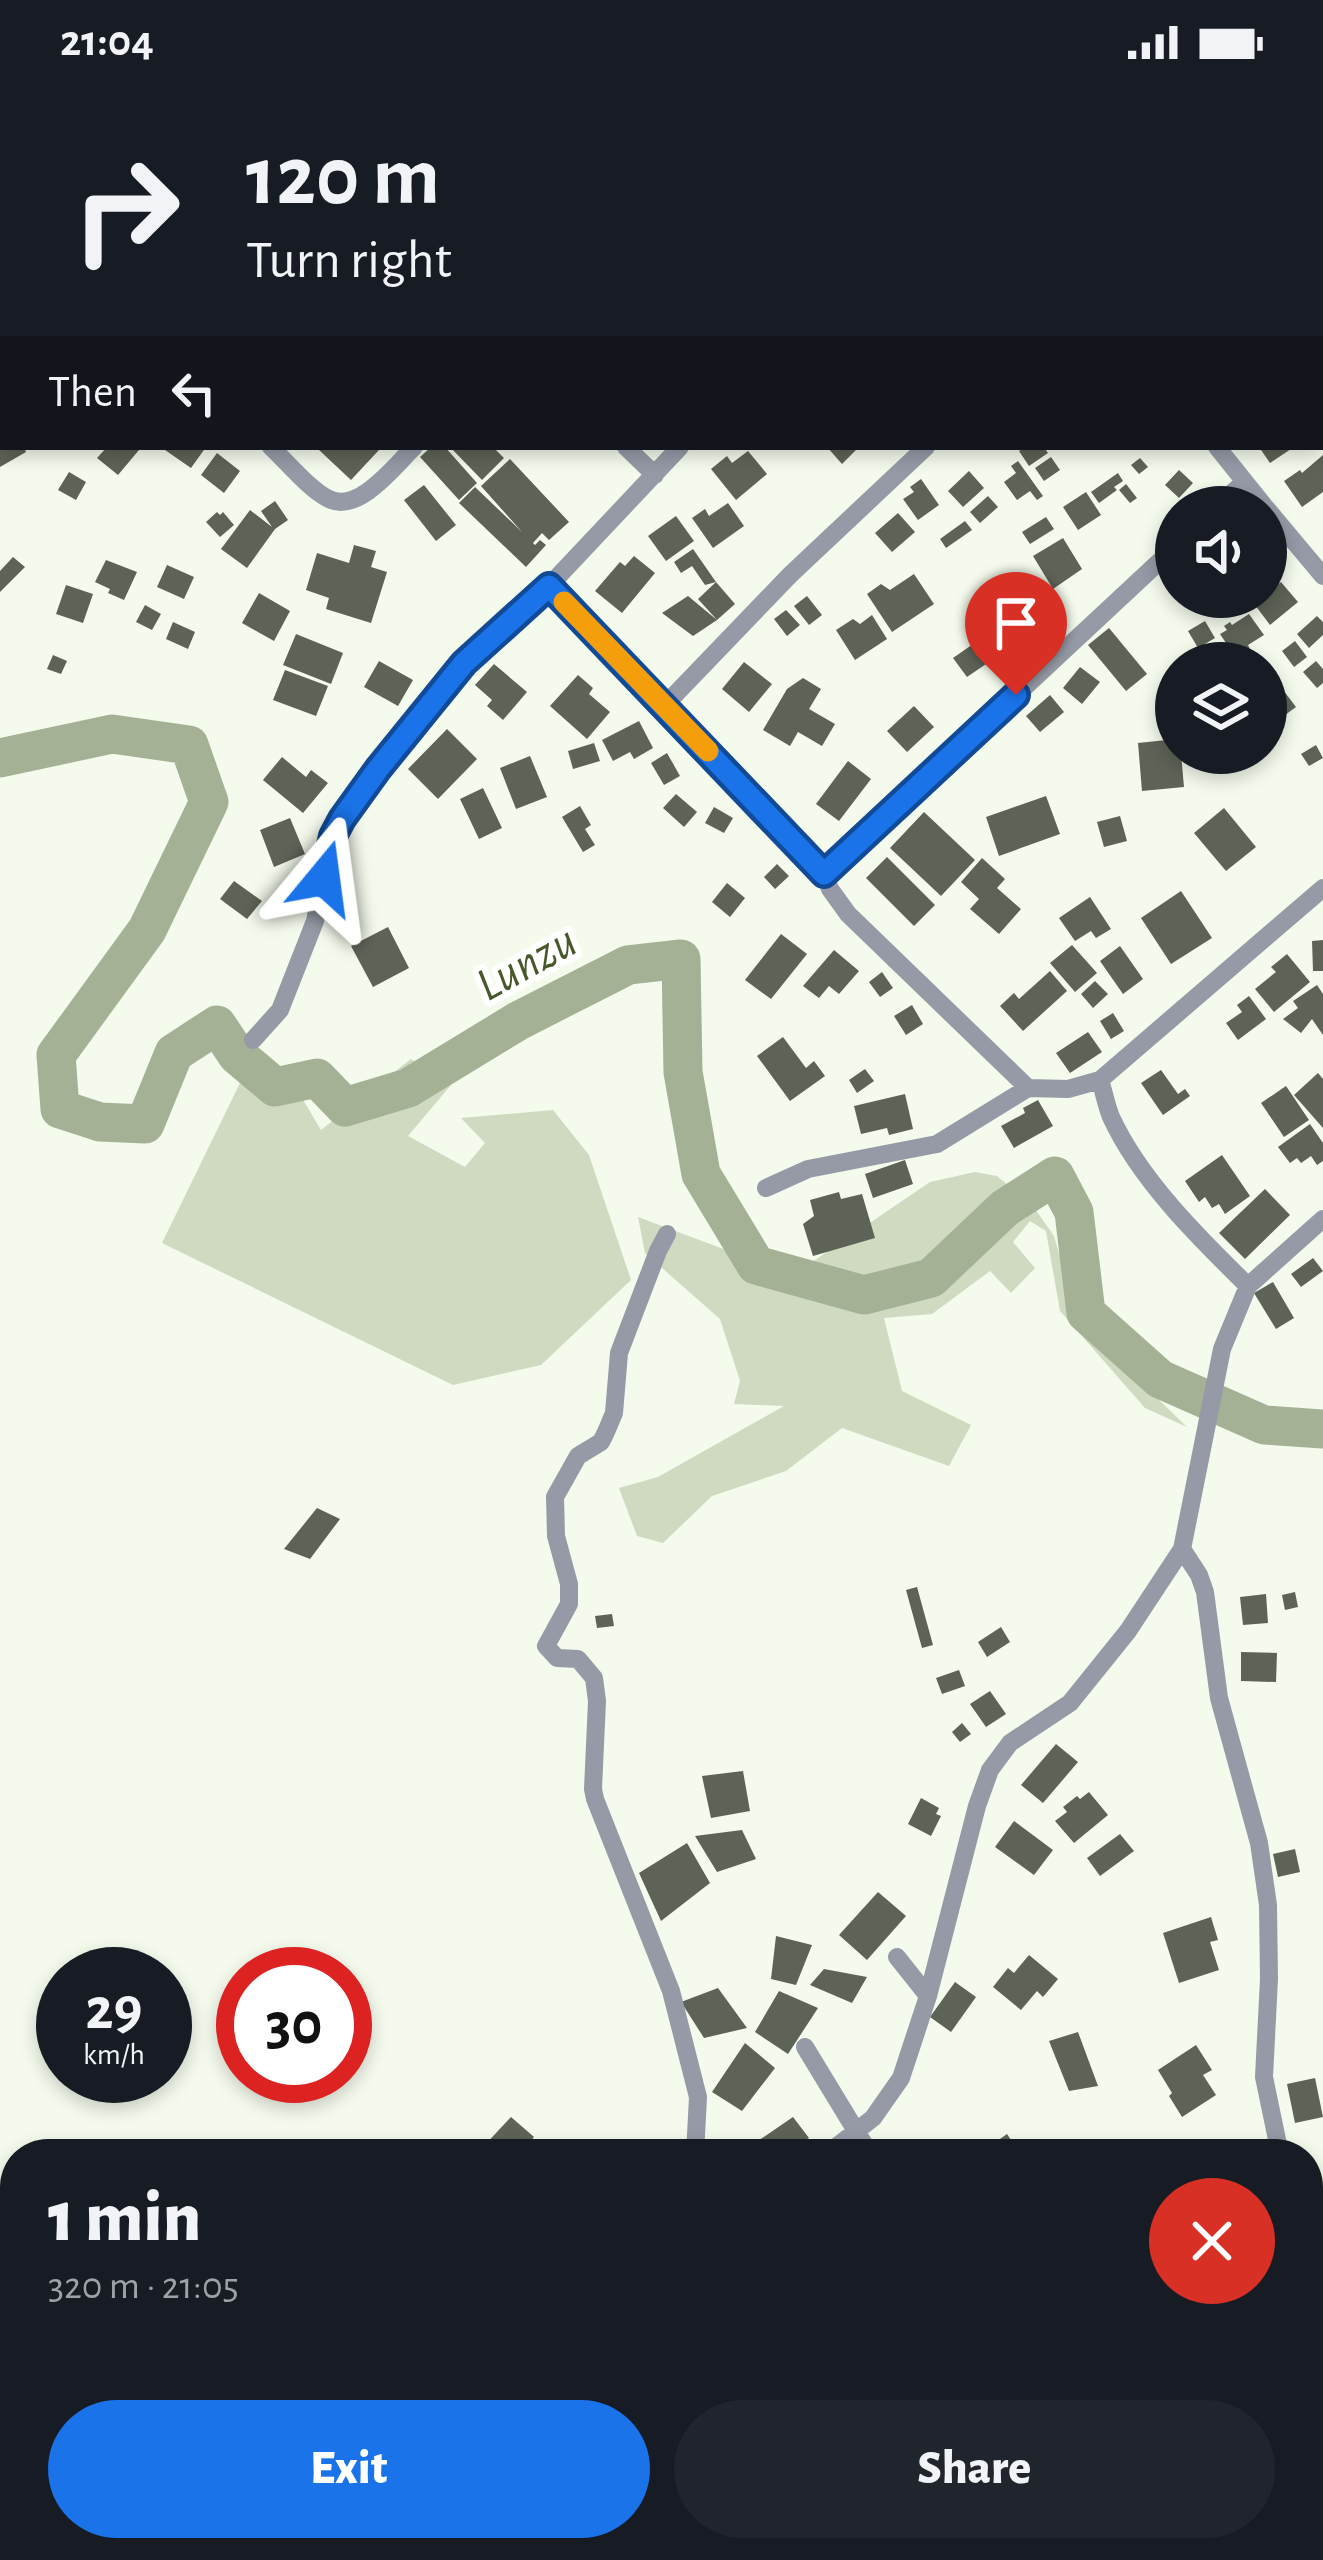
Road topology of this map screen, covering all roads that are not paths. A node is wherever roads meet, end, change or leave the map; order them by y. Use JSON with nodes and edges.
{"nodes":[{"id":1,"x":274,"y":450,"type":"edge"},
{"id":2,"x":411,"y":450,"type":"edge"},
{"id":3,"x":629,"y":450,"type":"edge"},
{"id":4,"x":677,"y":450,"type":"edge"},
{"id":5,"x":923,"y":450,"type":"edge"},
{"id":6,"x":1219,"y":450,"type":"edge"},
{"id":7,"x":655,"y":475,"type":"junction"},
{"id":8,"x":1244,"y":482,"type":"junction"},
{"id":9,"x":1240,"y":486,"type":"edge"},
{"id":10,"x":1248,"y":486,"type":"edge"},
{"id":11,"x":1287,"y":532,"type":"edge"},
{"id":12,"x":1155,"y":566,"type":"edge"},
{"id":13,"x":1323,"y":576,"type":"edge"},
{"id":14,"x":549,"y":586,"type":"junction"},
{"id":15,"x":665,"y":705,"type":"junction"},
{"id":16,"x":824,"y":874,"type":"junction"},
{"id":17,"x":1323,"y":888,"type":"edge"},
{"id":18,"x":253,"y":1040,"type":"dead end"},
{"id":19,"x":1100,"y":1080,"type":"junction"},
{"id":20,"x":1028,"y":1088,"type":"junction"},
{"id":21,"x":766,"y":1188,"type":"dead end"},
{"id":22,"x":1323,"y":1219,"type":"edge"},
{"id":23,"x":668,"y":1234,"type":"dead end"},
{"id":24,"x":1248,"y":1286,"type":"junction"},
{"id":25,"x":1182,"y":1550,"type":"junction"},
{"id":26,"x":897,"y":1957,"type":"dead end"},
{"id":27,"x":928,"y":1996,"type":"junction"},
{"id":28,"x":805,"y":2047,"type":"dead end"},
{"id":29,"x":856,"y":2131,"type":"junction"},
{"id":30,"x":696,"y":2139,"type":"edge"},
{"id":31,"x":846,"y":2139,"type":"edge"},
{"id":32,"x":861,"y":2139,"type":"edge"},
{"id":33,"x":1277,"y":2139,"type":"edge"}],
"edges":[{"from":1,"to":2,"type":"street"},
{"from":3,"to":7,"type":"street"},
{"from":4,"to":7,"type":"street"},
{"from":5,"to":15,"type":"street"},
{"from":6,"to":8,"type":"street"},
{"from":7,"to":14,"type":"street"},
{"from":8,"to":9,"type":"street"},
{"from":8,"to":10,"type":"street"},
{"from":11,"to":13,"type":"street"},
{"from":12,"to":16,"type":"street"},
{"from":14,"to":15,"type":"street"},
{"from":14,"to":18,"type":"street"},
{"from":15,"to":16,"type":"street"},
{"from":16,"to":20,"type":"street"},
{"from":17,"to":19,"type":"street"},
{"from":19,"to":20,"type":"street"},
{"from":19,"to":24,"type":"street"},
{"from":20,"to":21,"type":"street"},
{"from":22,"to":24,"type":"street"},
{"from":23,"to":30,"type":"street"},
{"from":24,"to":25,"type":"street"},
{"from":25,"to":27,"type":"street"},
{"from":25,"to":33,"type":"street"},
{"from":26,"to":27,"type":"street"},
{"from":27,"to":29,"type":"street"},
{"from":28,"to":29,"type":"street"},
{"from":29,"to":31,"type":"street"},
{"from":29,"to":32,"type":"street"}]}
